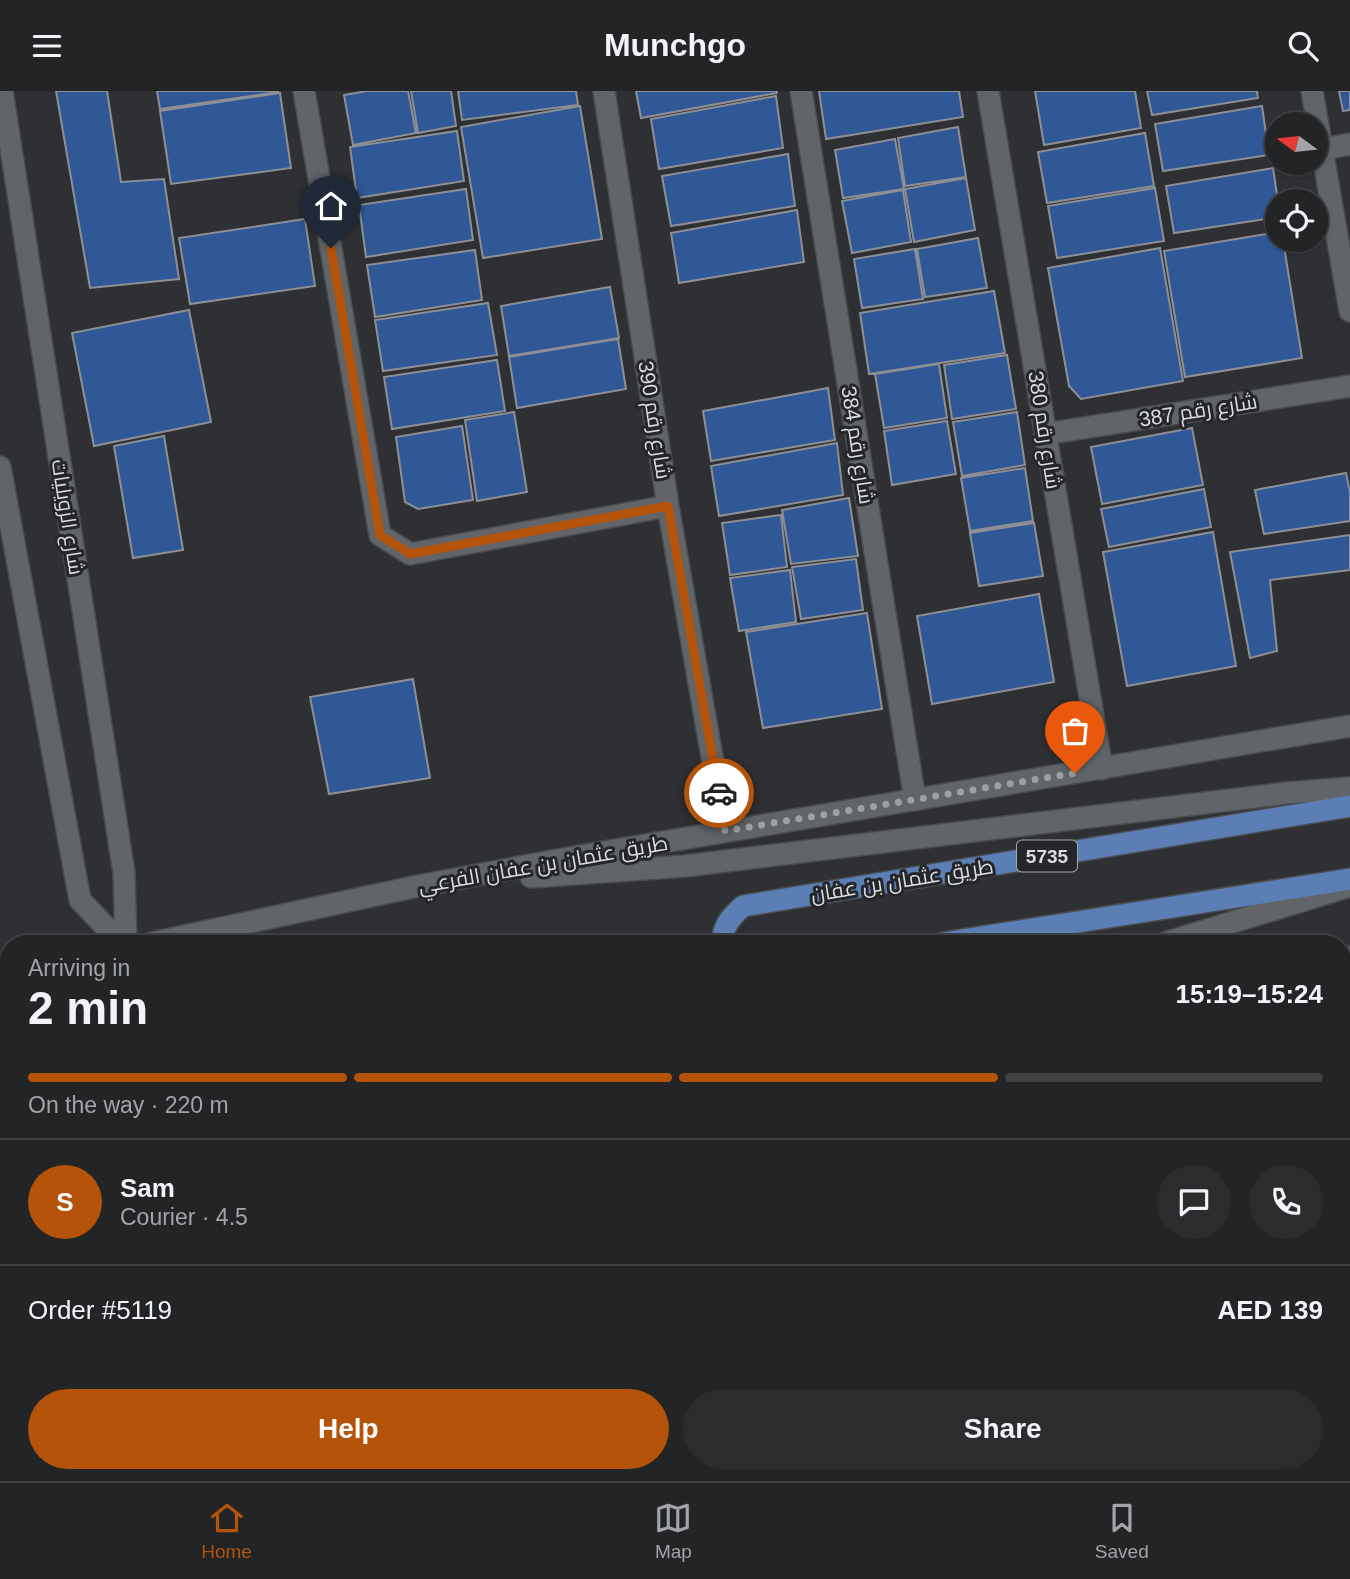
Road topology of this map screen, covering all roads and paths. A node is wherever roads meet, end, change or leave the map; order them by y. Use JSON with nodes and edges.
{"nodes":[{"id":1,"x":2,"y":91,"type":"edge"},
{"id":2,"x":304,"y":91,"type":"edge"},
{"id":3,"x":604,"y":91,"type":"edge"},
{"id":4,"x":801,"y":91,"type":"edge"},
{"id":5,"x":988,"y":91,"type":"edge"},
{"id":6,"x":1311,"y":91,"type":"edge"},
{"id":7,"x":1315,"y":112,"type":"edge"},
{"id":8,"x":1350,"y":144,"type":"edge"},
{"id":9,"x":1328,"y":148,"type":"edge"},
{"id":10,"x":1327,"y":175,"type":"edge"},
{"id":11,"x":1350,"y":311,"type":"edge"},
{"id":12,"x":1350,"y":386,"type":"edge"},
{"id":13,"x":1045,"y":434,"type":"junction"},
{"id":14,"x":0,"y":467,"type":"edge"},
{"id":15,"x":668,"y":506,"type":"junction"},
{"id":16,"x":1350,"y":726,"type":"edge"},
{"id":17,"x":1102,"y":769,"type":"junction"},
{"id":18,"x":1350,"y":788,"type":"edge"},
{"id":19,"x":915,"y":800,"type":"junction"},
{"id":20,"x":1350,"y":806,"type":"edge"},
{"id":21,"x":725,"y":831,"type":"junction"},
{"id":22,"x":1350,"y":879,"type":"edge"},
{"id":23,"x":418,"y":886,"type":"junction"},
{"id":24,"x":1350,"y":886,"type":"edge"},
{"id":25,"x":115,"y":935,"type":"edge"},
{"id":26,"x":123,"y":935,"type":"edge"},
{"id":27,"x":189,"y":935,"type":"edge"},
{"id":28,"x":723,"y":935,"type":"edge"},
{"id":29,"x":994,"y":935,"type":"edge"},
{"id":30,"x":1191,"y":935,"type":"edge"}],
"edges":[{"from":1,"to":26,"type":"street","name":"شارع الزويليات"},
{"from":2,"to":15,"type":"street"},
{"from":3,"to":15,"type":"street","name":"شارع رقم 390"},
{"from":4,"to":19,"type":"street","name":"شارع رقم 384"},
{"from":5,"to":13,"type":"street","name":"شارع رقم 380"},
{"from":6,"to":7,"type":"street"},
{"from":8,"to":9,"type":"street"},
{"from":10,"to":11,"type":"street"},
{"from":12,"to":13,"type":"street","name":"شارع رقم 387"},
{"from":13,"to":17,"type":"street","name":"شارع رقم 380"},
{"from":14,"to":25,"type":"street","name":"شارع الزويليات"},
{"from":15,"to":21,"type":"street","name":"شارع رقم 390"},
{"from":16,"to":17,"type":"street","name":"طريق عثمان بن عفان الفرعي"},
{"from":17,"to":19,"type":"street","name":"طريق عثمان بن عفان الفرعي"},
{"from":18,"to":23,"type":"street"},
{"from":19,"to":21,"type":"street","name":"طريق عثمان بن عفان الفرعي"},
{"from":20,"to":28,"type":"main road","name":"طريق عثمان بن عفان","number":"5735"},
{"from":21,"to":23,"type":"street","name":"طريق عثمان بن عفان الفرعي"},
{"from":22,"to":29,"type":"main road"},
{"from":23,"to":27,"type":"street","name":"طريق عثمان بن عفان الفرعي"},
{"from":24,"to":30,"type":"street"}]}
